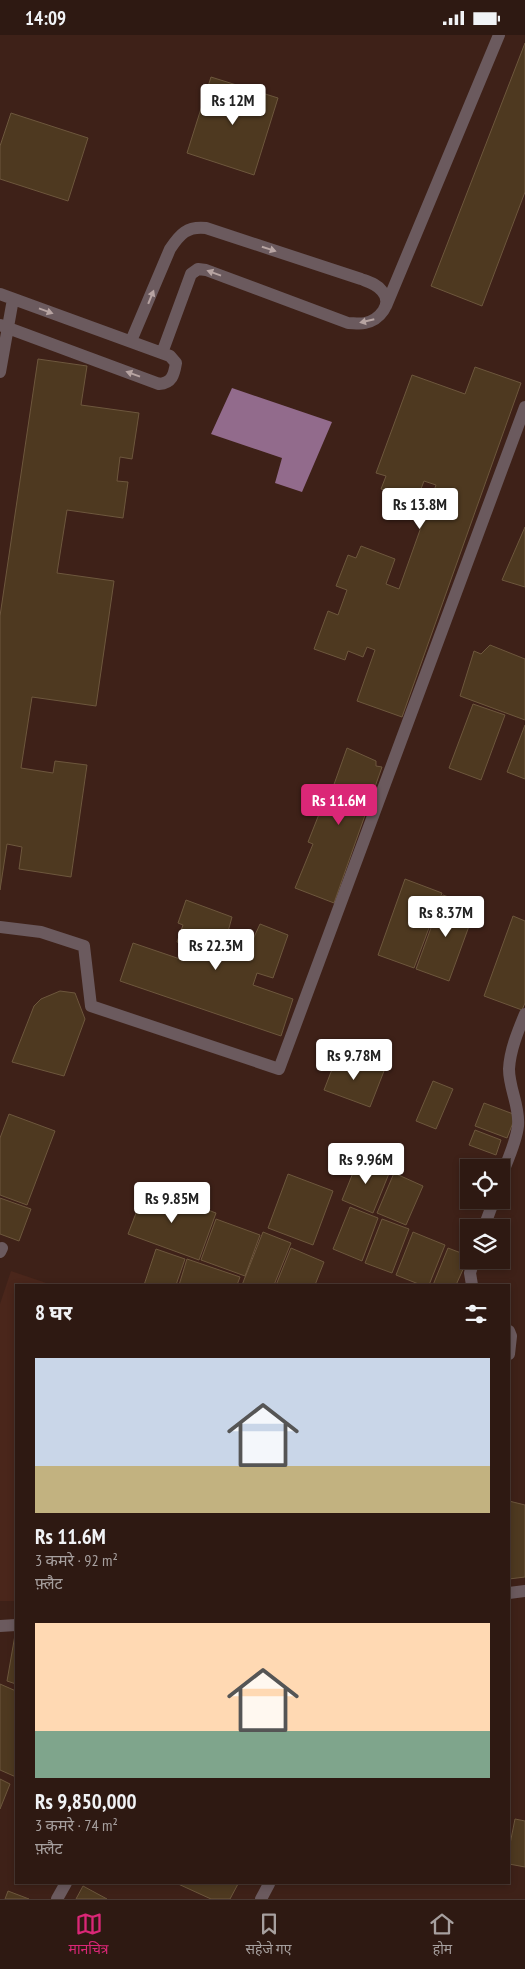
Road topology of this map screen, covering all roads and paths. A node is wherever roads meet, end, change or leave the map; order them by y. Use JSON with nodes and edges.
{"nodes":[{"id":1,"x":499,"y":35,"type":"edge"},
{"id":2,"x":0,"y":294,"type":"edge"},
{"id":3,"x":13,"y":299,"type":"junction"},
{"id":4,"x":385,"y":308,"type":"junction"},
{"id":5,"x":4,"y":326,"type":"edge"},
{"id":6,"x":131,"y":341,"type":"junction"},
{"id":7,"x":162,"y":353,"type":"junction"},
{"id":8,"x":0,"y":372,"type":"edge"},
{"id":9,"x":525,"y":407,"type":"edge"},
{"id":10,"x":0,"y":927,"type":"edge"},
{"id":11,"x":525,"y":1014,"type":"edge"},
{"id":12,"x":508,"y":1159,"type":"edge"},
{"id":13,"x":471,"y":1269,"type":"edge"},
{"id":14,"x":472,"y":1284,"type":"edge"},
{"id":15,"x":525,"y":1591,"type":"edge"},
{"id":16,"x":510,"y":1593,"type":"edge"},
{"id":17,"x":15,"y":1625,"type":"edge"},
{"id":18,"x":0,"y":1626,"type":"edge"},
{"id":19,"x":65,"y":1884,"type":"edge"},
{"id":20,"x":269,"y":1884,"type":"edge"},
{"id":21,"x":57,"y":1899,"type":"edge"},
{"id":22,"x":261,"y":1899,"type":"edge"}],
"edges":[{"from":1,"to":4,"type":"street"},
{"from":2,"to":3,"type":"street"},
{"from":3,"to":5,"type":"street"},
{"from":3,"to":6,"type":"street","one_way":true},
{"from":6,"to":4,"type":"street","one_way":true},
{"from":4,"to":7,"type":"street","one_way":true},
{"from":7,"to":5,"type":"street","one_way":true},
{"from":5,"to":8,"type":"street"},
{"from":6,"to":7,"type":"street"},
{"from":9,"to":10,"type":"street"},
{"from":11,"to":12,"type":"street"},
{"from":13,"to":14,"type":"street"},
{"from":15,"to":16,"type":"street"},
{"from":17,"to":18,"type":"street"},
{"from":19,"to":21,"type":"street"},
{"from":20,"to":22,"type":"street"}]}
